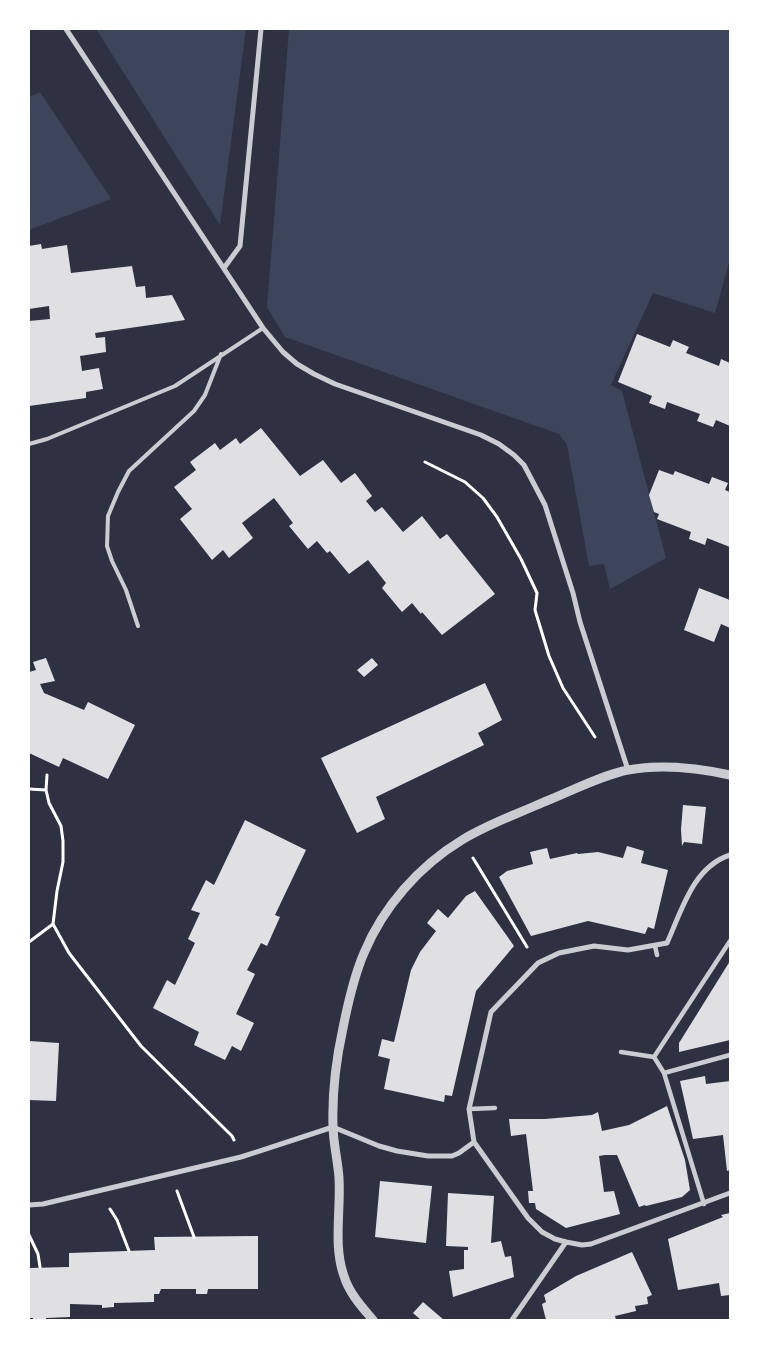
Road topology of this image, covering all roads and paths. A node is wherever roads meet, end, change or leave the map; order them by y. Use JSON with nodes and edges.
{"nodes":[{"id":1,"x":66,"y":29,"type":"edge"},
{"id":2,"x":261,"y":29,"type":"edge"},
{"id":3,"x":224,"y":268,"type":"junction"},
{"id":4,"x":263,"y":328,"type":"junction"},
{"id":5,"x":221,"y":354,"type":"junction"},
{"id":6,"x":29,"y":444,"type":"edge"},
{"id":7,"x":425,"y":462,"type":"dead end"},
{"id":8,"x":138,"y":626,"type":"dead end"},
{"id":9,"x":618,"y":738,"type":"junction"},
{"id":10,"x":628,"y":770,"type":"junction"},
{"id":11,"x":47,"y":775,"type":"dead end"},
{"id":12,"x":730,"y":775,"type":"edge"},
{"id":13,"x":29,"y":789,"type":"edge"},
{"id":14,"x":46,"y":790,"type":"junction"},
{"id":15,"x":462,"y":840,"type":"junction"},
{"id":16,"x":730,"y":854,"type":"edge"},
{"id":17,"x":53,"y":924,"type":"junction"},
{"id":18,"x":730,"y":941,"type":"edge"},
{"id":19,"x":29,"y":942,"type":"edge"},
{"id":20,"x":524,"y":943,"type":"dead end"},
{"id":21,"x":655,"y":946,"type":"junction"},
{"id":22,"x":657,"y":955,"type":"dead end"},
{"id":23,"x":621,"y":1052,"type":"dead end"},
{"id":24,"x":730,"y":1055,"type":"edge"},
{"id":25,"x":654,"y":1056,"type":"junction"},
{"id":26,"x":664,"y":1073,"type":"junction"},
{"id":27,"x":495,"y":1108,"type":"dead end"},
{"id":28,"x":469,"y":1109,"type":"junction"},
{"id":29,"x":333,"y":1127,"type":"junction"},
{"id":30,"x":474,"y":1142,"type":"junction"},
{"id":31,"x":240,"y":1157,"type":"junction"},
{"id":32,"x":171,"y":1174,"type":"junction"},
{"id":33,"x":100,"y":1191,"type":"junction"},
{"id":34,"x":730,"y":1193,"type":"edge"},
{"id":35,"x":29,"y":1204,"type":"edge"},
{"id":36,"x":704,"y":1204,"type":"junction"},
{"id":37,"x":29,"y":1235,"type":"edge"},
{"id":38,"x":194,"y":1236,"type":"dead end"},
{"id":39,"x":566,"y":1242,"type":"junction"},
{"id":40,"x":129,"y":1251,"type":"dead end"},
{"id":41,"x":40,"y":1268,"type":"dead end"},
{"id":42,"x":373,"y":1320,"type":"edge"},
{"id":43,"x":512,"y":1320,"type":"edge"}],
"edges":[{"from":1,"to":3,"type":"street"},
{"from":2,"to":3,"type":"street"},
{"from":3,"to":4,"type":"street"},
{"from":4,"to":5,"type":"lane"},
{"from":4,"to":9,"type":"street"},
{"from":5,"to":6,"type":"lane"},
{"from":5,"to":8,"type":"lane"},
{"from":7,"to":9,"type":"path"},
{"from":9,"to":10,"type":"street"},
{"from":10,"to":12,"type":"street"},
{"from":10,"to":15,"type":"street"},
{"from":11,"to":14,"type":"path"},
{"from":13,"to":14,"type":"path"},
{"from":14,"to":17,"type":"path"},
{"from":15,"to":20,"type":"path"},
{"from":15,"to":29,"type":"street"},
{"from":16,"to":21,"type":"street"},
{"from":17,"to":19,"type":"path"},
{"from":17,"to":31,"type":"path"},
{"from":18,"to":25,"type":"street"},
{"from":21,"to":22,"type":"street"},
{"from":21,"to":28,"type":"street"},
{"from":23,"to":25,"type":"street"},
{"from":24,"to":26,"type":"street"},
{"from":25,"to":26,"type":"street"},
{"from":26,"to":36,"type":"street"},
{"from":27,"to":28,"type":"street"},
{"from":28,"to":30,"type":"street"},
{"from":29,"to":30,"type":"street"},
{"from":29,"to":31,"type":"street"},
{"from":29,"to":42,"type":"street"},
{"from":30,"to":39,"type":"street"},
{"from":31,"to":32,"type":"street"},
{"from":32,"to":33,"type":"street"},
{"from":32,"to":38,"type":"path"},
{"from":33,"to":35,"type":"street"},
{"from":33,"to":40,"type":"path"},
{"from":34,"to":36,"type":"street"},
{"from":36,"to":39,"type":"street"},
{"from":37,"to":41,"type":"path"},
{"from":39,"to":43,"type":"street"}]}
